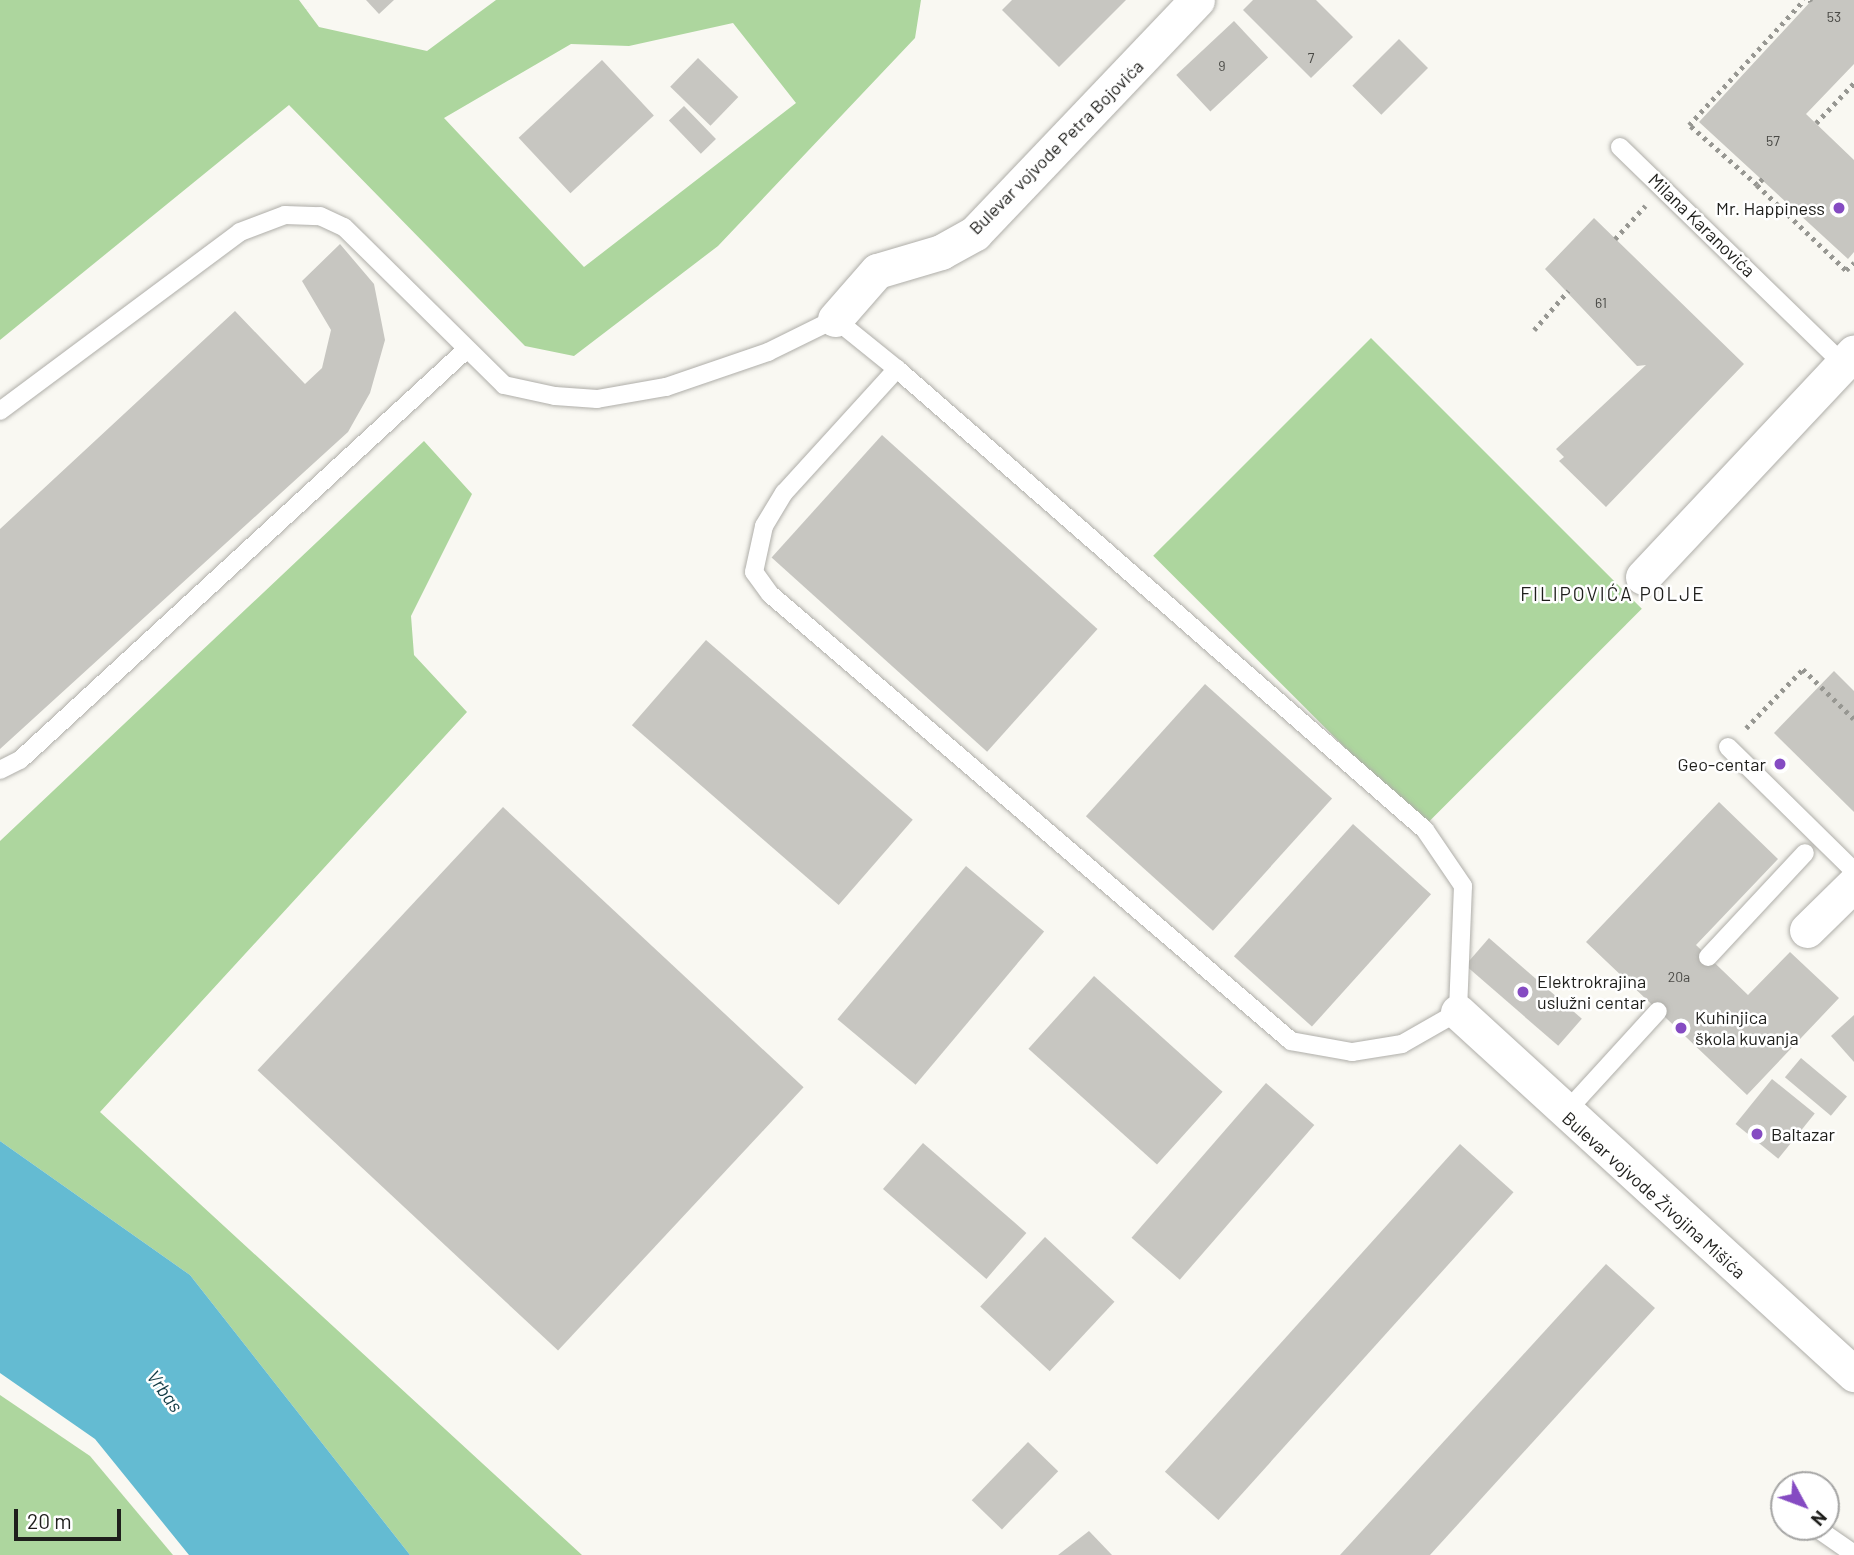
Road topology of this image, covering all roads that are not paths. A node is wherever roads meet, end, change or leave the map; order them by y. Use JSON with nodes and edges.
{"nodes":[{"id":1,"x":1197,"y":0,"type":"edge"},
{"id":2,"x":1619,"y":147,"type":"dead end"},
{"id":3,"x":835,"y":319,"type":"junction"},
{"id":4,"x":467,"y":349,"type":"junction"},
{"id":5,"x":1848,"y":358,"type":"edge"},
{"id":6,"x":897,"y":369,"type":"junction"},
{"id":7,"x":0,"y":411,"type":"edge"},
{"id":8,"x":1643,"y":577,"type":"dead end"},
{"id":9,"x":1728,"y":747,"type":"road end"},
{"id":10,"x":0,"y":770,"type":"edge"},
{"id":11,"x":1805,"y":853,"type":"dead end"},
{"id":12,"x":1854,"y":871,"type":"edge"},
{"id":13,"x":1854,"y":884,"type":"edge"},
{"id":14,"x":1807,"y":930,"type":"dead end"},
{"id":15,"x":1708,"y":957,"type":"dead end"},
{"id":16,"x":1658,"y":1011,"type":"dead end"},
{"id":17,"x":1458,"y":1012,"type":"junction"},
{"id":18,"x":1564,"y":1114,"type":"junction"},
{"id":19,"x":1854,"y":1374,"type":"edge"},
{"id":20,"x":1836,"y":1541,"type":"edge"},
{"id":21,"x":1854,"y":1553,"type":"edge"}],
"edges":[{"from":1,"to":3,"type":"street","name":"Bulevar vojvode Petra Bojovića"},
{"from":2,"to":5,"type":"lane","name":"Milana Karanovića"},
{"from":3,"to":4,"type":"lane"},
{"from":3,"to":6,"type":"lane"},
{"from":4,"to":7,"type":"lane"},
{"from":4,"to":10,"type":"lane"},
{"from":5,"to":8,"type":"street","name":"Milana Karanovića"},
{"from":6,"to":17,"type":"lane"},
{"from":6,"to":17,"type":"lane"},
{"from":9,"to":12,"type":"lane"},
{"from":11,"to":15,"type":"lane"},
{"from":13,"to":14,"type":"street"},
{"from":16,"to":18,"type":"lane"},
{"from":17,"to":18,"type":"street","name":"Bulevar vojvode Živojina Mišića"},
{"from":18,"to":19,"type":"street","name":"Bulevar vojvode Živojina Mišića"},
{"from":20,"to":21,"type":"lane"}]}
